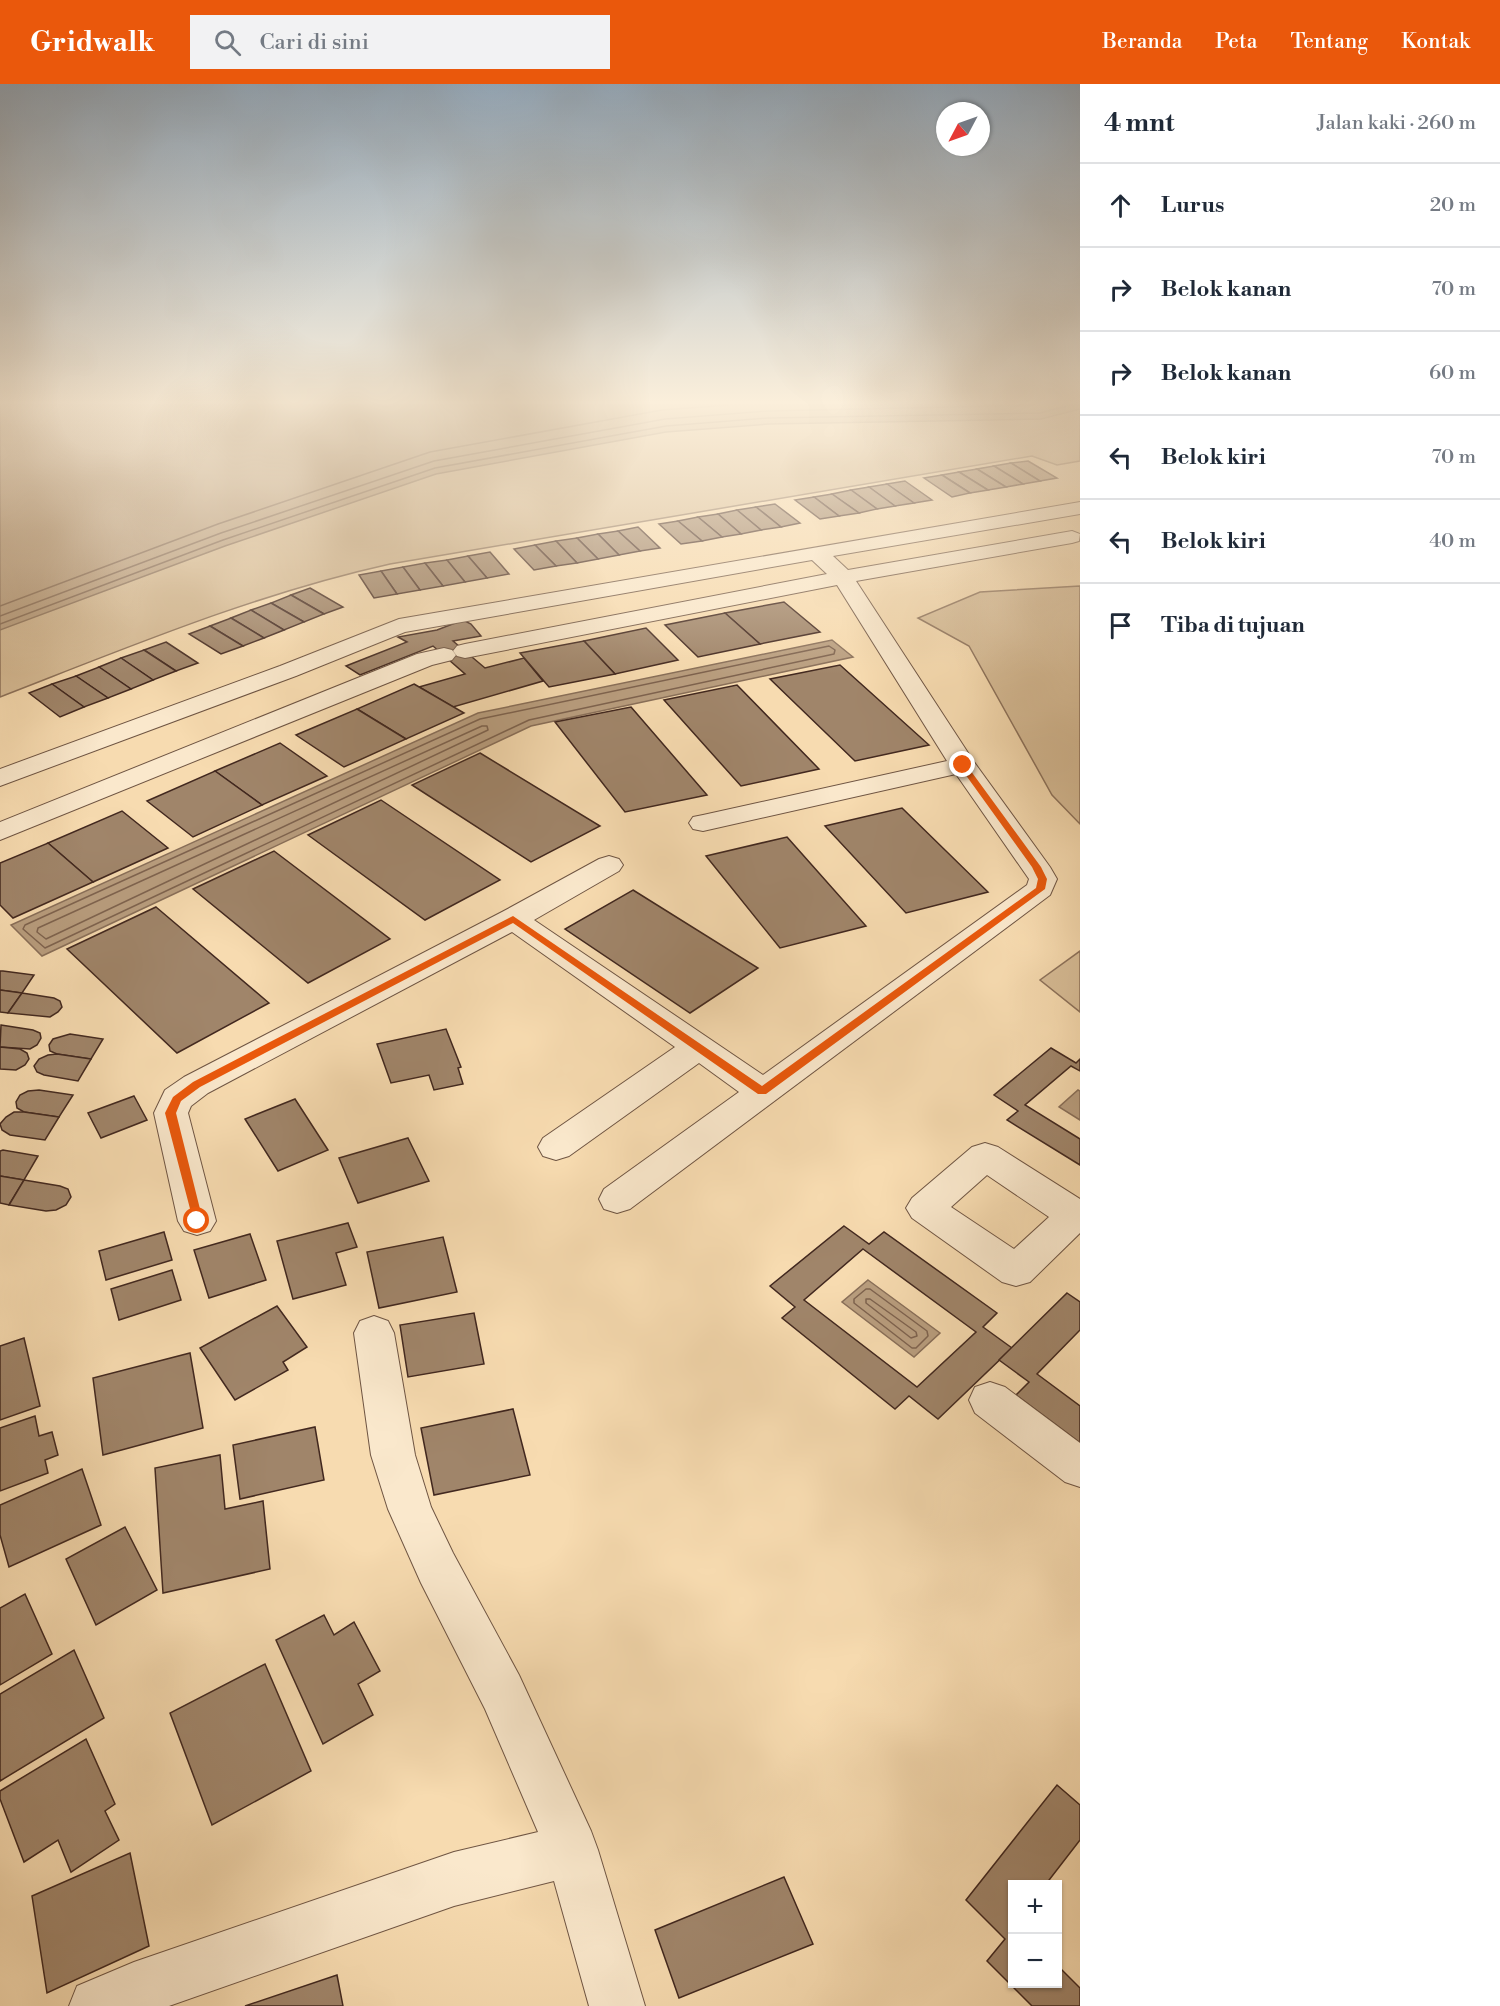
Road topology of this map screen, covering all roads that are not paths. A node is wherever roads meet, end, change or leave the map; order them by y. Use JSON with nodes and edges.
{"nodes":[{"id":1,"x":1080,"y":508,"type":"edge"},
{"id":2,"x":1072,"y":537,"type":"dead end"},
{"id":3,"x":818,"y":554,"type":"junction"},
{"id":4,"x":843,"y":577,"type":"junction"},
{"id":5,"x":288,"y":671,"type":"junction"},
{"id":6,"x":331,"y":699,"type":"junction"},
{"id":7,"x":963,"y":765,"type":"junction"},
{"id":8,"x":0,"y":778,"type":"edge"},
{"id":9,"x":703,"y":823,"type":"dead end"},
{"id":10,"x":0,"y":832,"type":"edge"},
{"id":11,"x":609,"y":865,"type":"dead end"},
{"id":12,"x":513,"y":919,"type":"junction"},
{"id":13,"x":700,"y":1046,"type":"junction"},
{"id":14,"x":762,"y":1091,"type":"junction"},
{"id":15,"x":556,"y":1147,"type":"dead end"},
{"id":16,"x":617,"y":1199,"type":"dead end"},
{"id":17,"x":197,"y":1221,"type":"dead end"},
{"id":18,"x":374,"y":1333,"type":"dead end"},
{"id":19,"x":990,"y":1400,"type":"dead end"},
{"id":20,"x":1080,"y":1468,"type":"edge"},
{"id":21,"x":572,"y":1850,"type":"junction"},
{"id":22,"x":97,"y":2006,"type":"edge"},
{"id":23,"x":617,"y":2006,"type":"edge"}],
"edges":[{"from":1,"to":3,"type":"street"},
{"from":2,"to":4,"type":"street"},
{"from":3,"to":4,"type":"street"},
{"from":3,"to":5,"type":"street"},
{"from":4,"to":6,"type":"street"},
{"from":4,"to":7,"type":"street"},
{"from":5,"to":6,"type":"street"},
{"from":5,"to":8,"type":"street"},
{"from":6,"to":10,"type":"street"},
{"from":7,"to":9,"type":"street"},
{"from":7,"to":14,"type":"street"},
{"from":11,"to":12,"type":"street"},
{"from":12,"to":13,"type":"street"},
{"from":12,"to":17,"type":"street"},
{"from":13,"to":14,"type":"street"},
{"from":13,"to":15,"type":"street"},
{"from":14,"to":16,"type":"street"},
{"from":18,"to":21,"type":"street"},
{"from":19,"to":20,"type":"street"},
{"from":21,"to":22,"type":"street"},
{"from":21,"to":23,"type":"street"}]}
